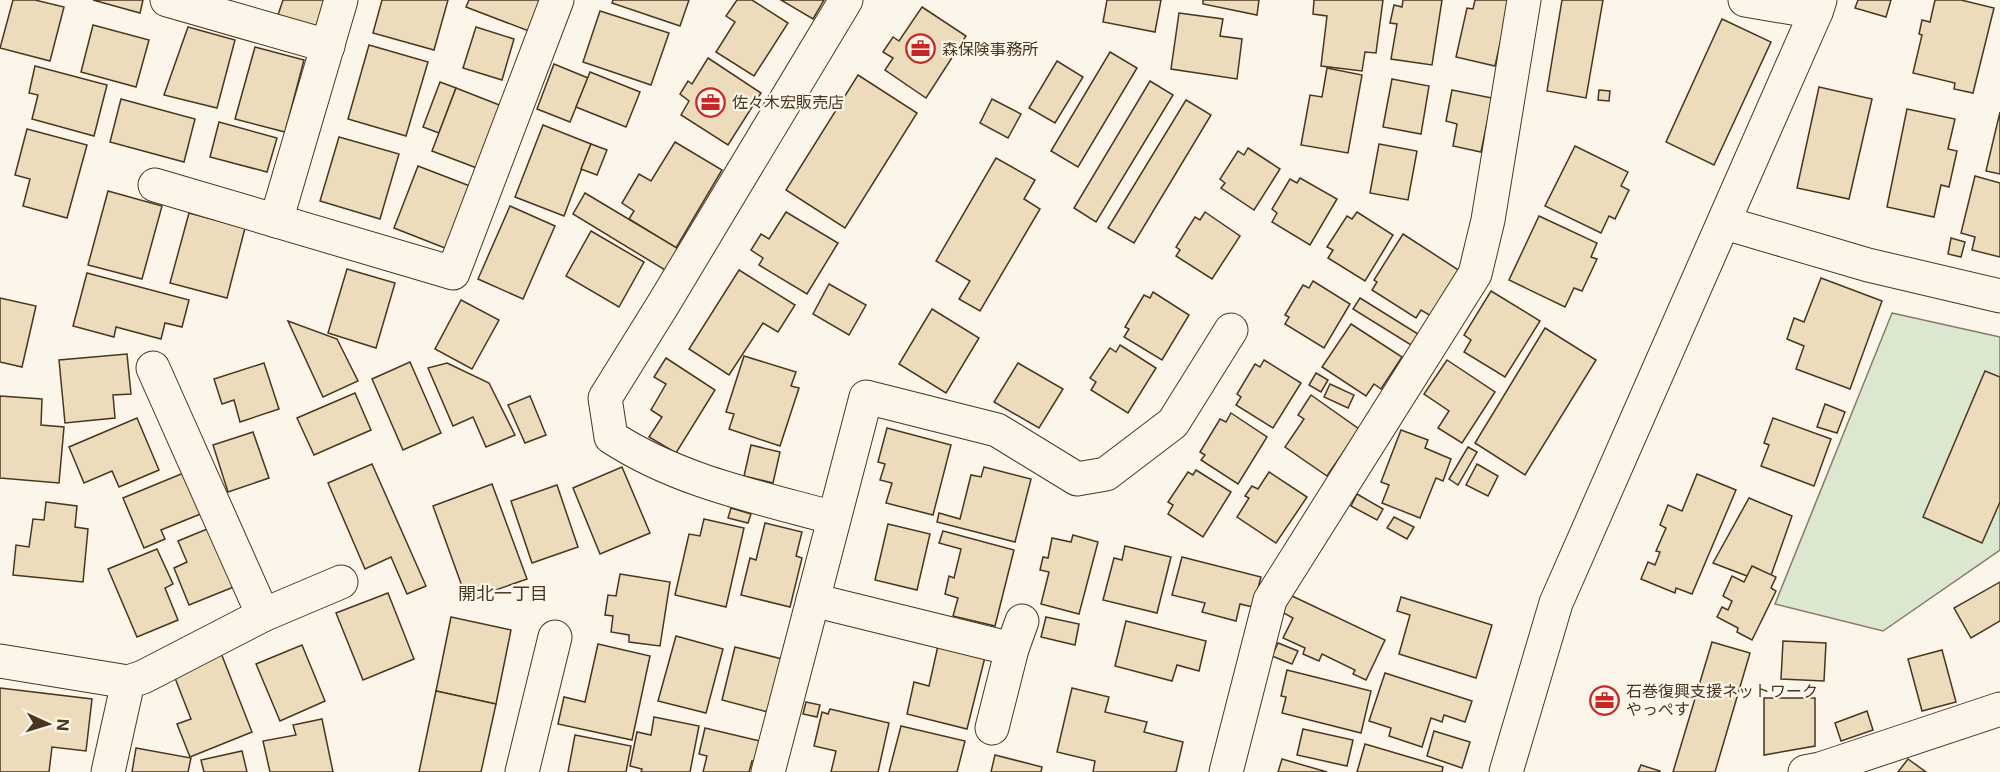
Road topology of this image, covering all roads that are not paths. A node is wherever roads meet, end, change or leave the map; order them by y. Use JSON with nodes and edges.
{"nodes":[{"id":1,"x":166,"y":0,"type":"edge"},
{"id":2,"x":341,"y":0,"type":"edge"},
{"id":3,"x":557,"y":0,"type":"edge"},
{"id":4,"x":846,"y":0,"type":"edge"},
{"id":5,"x":1524,"y":0,"type":"edge"},
{"id":6,"x":1745,"y":0,"type":"edge"},
{"id":7,"x":1818,"y":6,"type":"edge"},
{"id":8,"x":328,"y":46,"type":"junction"},
{"id":9,"x":155,"y":185,"type":"dead end"},
{"id":10,"x":276,"y":221,"type":"junction"},
{"id":11,"x":1725,"y":223,"type":"junction"},
{"id":12,"x":2000,"y":296,"type":"edge"},
{"id":13,"x":1231,"y":330,"type":"dead end"},
{"id":14,"x":153,"y":368,"type":"dead end"},
{"id":15,"x":834,"y":519,"type":"junction"},
{"id":16,"x":340,"y":582,"type":"dead end"},
{"id":17,"x":813,"y":600,"type":"junction"},
{"id":18,"x":263,"y":615,"type":"junction"},
{"id":19,"x":555,"y":637,"type":"dead end"},
{"id":20,"x":0,"y":661,"type":"edge"},
{"id":21,"x":128,"y":682,"type":"junction"},
{"id":22,"x":2000,"y":709,"type":"edge"},
{"id":23,"x":992,"y":728,"type":"dead end"},
{"id":24,"x":108,"y":772,"type":"edge"},
{"id":25,"x":522,"y":772,"type":"edge"},
{"id":26,"x":768,"y":772,"type":"edge"},
{"id":27,"x":1226,"y":772,"type":"edge"},
{"id":28,"x":1506,"y":772,"type":"edge"},
{"id":29,"x":1805,"y":772,"type":"edge"}],
"edges":[{"from":1,"to":8,"type":"street"},
{"from":2,"to":8,"type":"street"},
{"from":3,"to":10,"type":"street"},
{"from":4,"to":15,"type":"street"},
{"from":5,"to":27,"type":"street"},
{"from":6,"to":7,"type":"street"},
{"from":7,"to":11,"type":"street"},
{"from":8,"to":10,"type":"street"},
{"from":9,"to":10,"type":"street"},
{"from":11,"to":12,"type":"street"},
{"from":11,"to":28,"type":"street"},
{"from":13,"to":15,"type":"street"},
{"from":14,"to":18,"type":"street"},
{"from":15,"to":17,"type":"street"},
{"from":16,"to":18,"type":"street"},
{"from":17,"to":23,"type":"street"},
{"from":17,"to":26,"type":"street"},
{"from":18,"to":21,"type":"street"},
{"from":19,"to":25,"type":"street"},
{"from":20,"to":21,"type":"street"},
{"from":21,"to":24,"type":"street"},
{"from":22,"to":29,"type":"street"}]}
